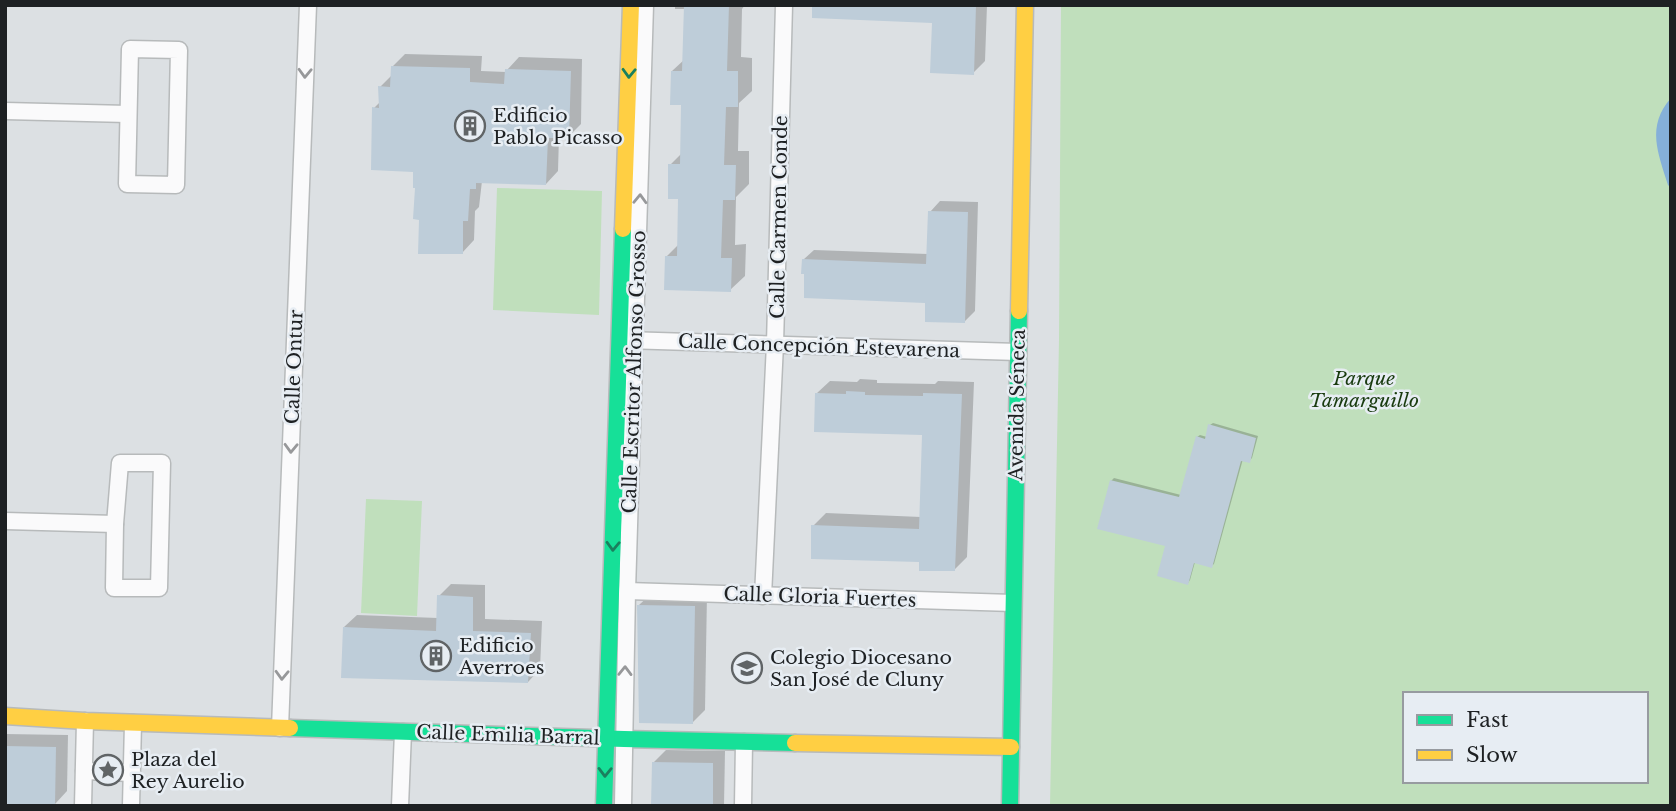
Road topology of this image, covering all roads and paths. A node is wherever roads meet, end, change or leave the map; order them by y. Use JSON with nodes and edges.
{"nodes":[{"id":1,"x":308,"y":5,"type":"edge"},
{"id":2,"x":631,"y":5,"type":"edge"},
{"id":3,"x":645,"y":5,"type":"edge"},
{"id":4,"x":784,"y":5,"type":"edge"},
{"id":5,"x":1025,"y":5,"type":"edge"},
{"id":6,"x":5,"y":111,"type":"edge"},
{"id":7,"x":128,"y":114,"type":"junction"},
{"id":8,"x":628,"y":340,"type":"junction"},
{"id":9,"x":775,"y":344,"type":"junction"},
{"id":10,"x":1018,"y":352,"type":"junction"},
{"id":11,"x":5,"y":520,"type":"edge"},
{"id":12,"x":115,"y":524,"type":"junction"},
{"id":13,"x":627,"y":592,"type":"junction"},
{"id":14,"x":763,"y":596,"type":"junction"},
{"id":15,"x":1013,"y":603,"type":"junction"},
{"id":16,"x":5,"y":716,"type":"edge"},
{"id":17,"x":85,"y":721,"type":"junction"},
{"id":18,"x":133,"y":723,"type":"junction"},
{"id":19,"x":280,"y":728,"type":"junction"},
{"id":20,"x":403,"y":732,"type":"junction"},
{"id":21,"x":606,"y":739,"type":"junction"},
{"id":22,"x":624,"y":739,"type":"junction"},
{"id":23,"x":744,"y":742,"type":"junction"},
{"id":24,"x":1011,"y":747,"type":"junction"},
{"id":25,"x":84,"y":771,"type":"junction"},
{"id":26,"x":132,"y":773,"type":"junction"},
{"id":27,"x":83,"y":806,"type":"edge"},
{"id":28,"x":131,"y":806,"type":"edge"},
{"id":29,"x":400,"y":806,"type":"edge"},
{"id":30,"x":604,"y":806,"type":"edge"},
{"id":31,"x":623,"y":806,"type":"edge"},
{"id":32,"x":743,"y":806,"type":"edge"},
{"id":33,"x":1010,"y":806,"type":"edge"}],
"edges":[{"from":1,"to":19,"type":"street","name":"Calle Ontur","one_way":true},
{"from":2,"to":8,"type":"street","name":"Calle Escritor Alfonso Grosso","one_way":true},
{"from":8,"to":3,"type":"street","name":"Calle Escritor Alfonso Grosso","one_way":true},
{"from":4,"to":9,"type":"street","name":"Calle Carmen Conde"},
{"from":5,"to":10,"type":"street","name":"Avenida Séneca"},
{"from":6,"to":7,"type":"street"},
{"from":7,"to":7,"type":"street"},
{"from":8,"to":9,"type":"street","name":"Calle Concepción Estevarena"},
{"from":8,"to":13,"type":"street","name":"Calle Escritor Alfonso Grosso"},
{"from":8,"to":21,"type":"street","name":"Calle Escritor Alfonso Grosso","one_way":true},
{"from":9,"to":10,"type":"street","name":"Calle Concepción Estevarena"},
{"from":9,"to":14,"type":"street","name":"Calle Carmen Conde"},
{"from":10,"to":15,"type":"street","name":"Avenida Séneca"},
{"from":11,"to":12,"type":"street"},
{"from":12,"to":12,"type":"street"},
{"from":13,"to":14,"type":"street","name":"Calle Gloria Fuertes"},
{"from":22,"to":13,"type":"street","name":"Calle Escritor Alfonso Grosso","one_way":true},
{"from":14,"to":15,"type":"street","name":"Calle Gloria Fuertes"},
{"from":15,"to":24,"type":"street","name":"Avenida Séneca"},
{"from":16,"to":17,"type":"street","name":"Calle Emilia Barral"},
{"from":17,"to":18,"type":"street","name":"Calle Emilia Barral"},
{"from":17,"to":25,"type":"street"},
{"from":18,"to":19,"type":"street","name":"Calle Emilia Barral"},
{"from":18,"to":26,"type":"street"},
{"from":19,"to":20,"type":"street","name":"Calle Emilia Barral"},
{"from":20,"to":21,"type":"street","name":"Calle Emilia Barral"},
{"from":20,"to":29,"type":"street"},
{"from":21,"to":22,"type":"street","name":"Calle Emilia Barral"},
{"from":21,"to":30,"type":"street","name":"Calle Escritor Alfonso Grosso","one_way":true},
{"from":22,"to":23,"type":"street","name":"Calle Emilia Barral"},
{"from":22,"to":31,"type":"street","name":"Calle Escritor Alfonso Grosso"},
{"from":23,"to":24,"type":"street","name":"Calle Emilia Barral"},
{"from":23,"to":32,"type":"street"},
{"from":24,"to":33,"type":"street","name":"Avenida Séneca"},
{"from":25,"to":26,"type":"street"},
{"from":25,"to":27,"type":"street"},
{"from":26,"to":28,"type":"street"}]}
